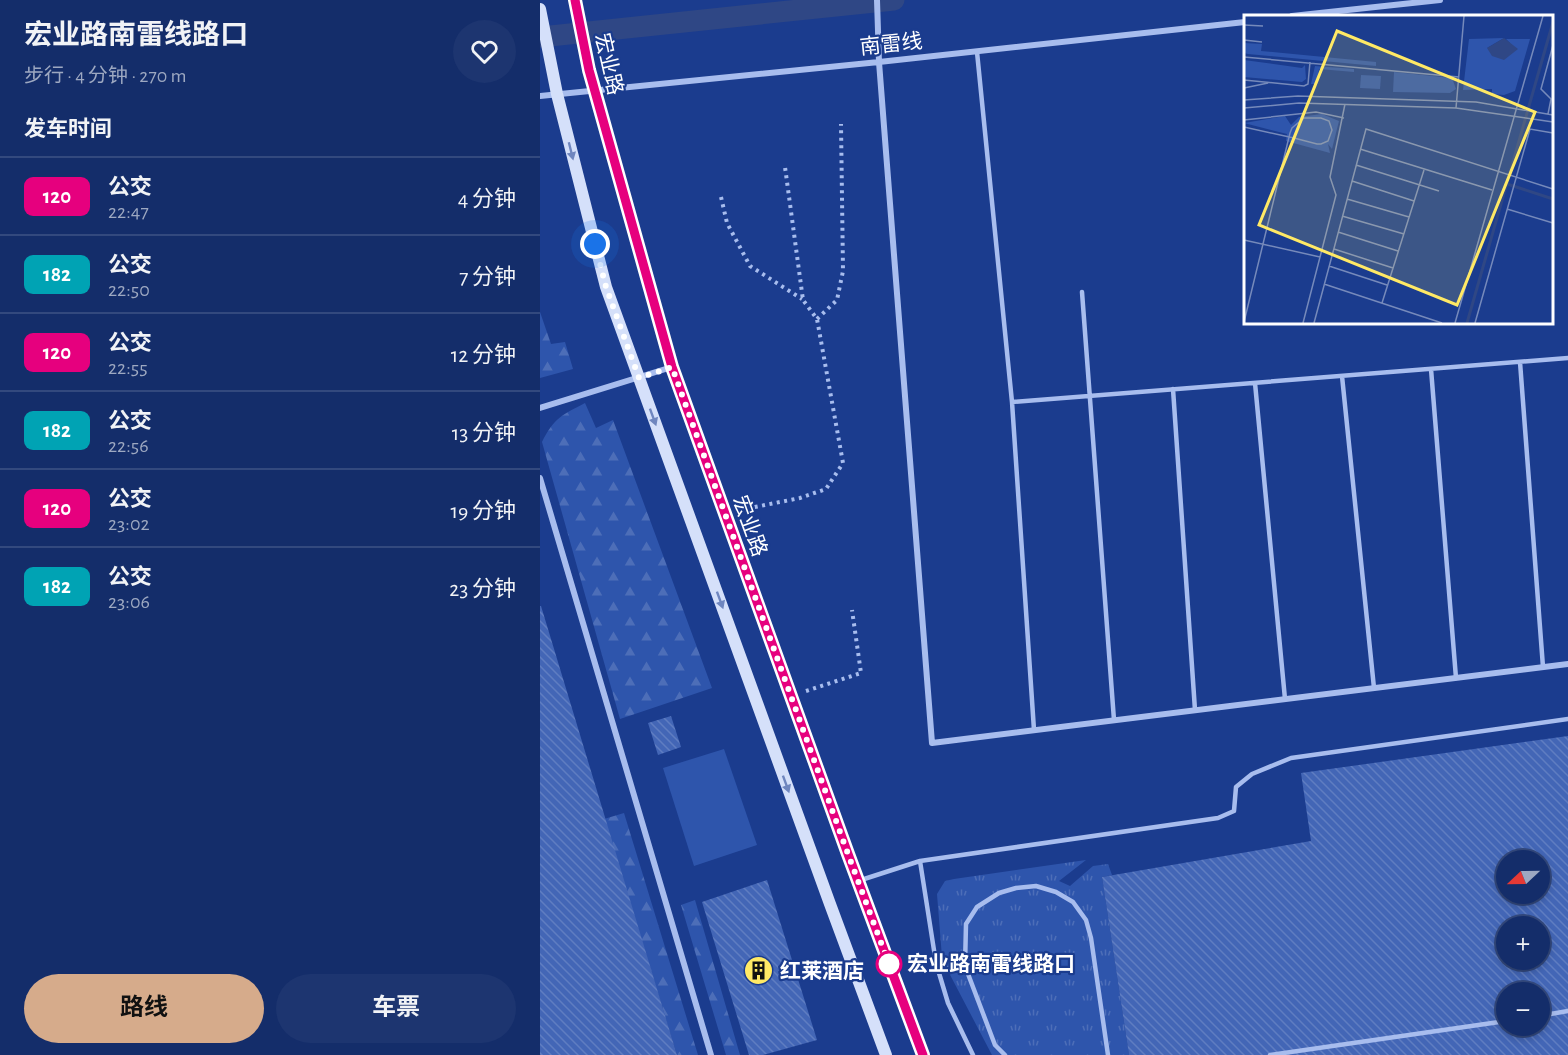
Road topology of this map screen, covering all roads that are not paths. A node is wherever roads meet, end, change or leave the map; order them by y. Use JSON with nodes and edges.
{"nodes":[{"id":1,"x":877,"y":0,"type":"edge"},
{"id":2,"x":1440,"y":0,"type":"edge"},
{"id":3,"x":576,"y":3,"type":"edge"},
{"id":4,"x":540,"y":9,"type":"edge"},
{"id":5,"x":1301,"y":15,"type":"edge"},
{"id":6,"x":1244,"y":22,"type":"edge"},
{"id":7,"x":977,"y":52,"type":"junction"},
{"id":8,"x":879,"y":63,"type":"junction"},
{"id":9,"x":595,"y":90,"type":"junction"},
{"id":10,"x":557,"y":94,"type":"junction"},
{"id":11,"x":540,"y":96,"type":"edge"},
{"id":12,"x":1082,"y":292,"type":"dead end"},
{"id":13,"x":1568,"y":358,"type":"edge"},
{"id":14,"x":1520,"y":362,"type":"junction"},
{"id":15,"x":672,"y":367,"type":"junction"},
{"id":16,"x":1431,"y":369,"type":"junction"},
{"id":17,"x":1342,"y":376,"type":"junction"},
{"id":18,"x":639,"y":378,"type":"junction"},
{"id":19,"x":1256,"y":383,"type":"junction"},
{"id":20,"x":1173,"y":389,"type":"junction"},
{"id":21,"x":1090,"y":396,"type":"junction"},
{"id":22,"x":1012,"y":402,"type":"junction"},
{"id":23,"x":540,"y":408,"type":"edge"},
{"id":24,"x":540,"y":478,"type":"edge"},
{"id":25,"x":1568,"y":664,"type":"edge"},
{"id":26,"x":1543,"y":667,"type":"junction"},
{"id":27,"x":1456,"y":678,"type":"junction"},
{"id":28,"x":1374,"y":688,"type":"junction"},
{"id":29,"x":1286,"y":699,"type":"junction"},
{"id":30,"x":1195,"y":710,"type":"junction"},
{"id":31,"x":1568,"y":719,"type":"edge"},
{"id":32,"x":1114,"y":720,"type":"junction"},
{"id":33,"x":1034,"y":730,"type":"junction"},
{"id":34,"x":920,"y":861,"type":"junction"},
{"id":35,"x":858,"y":881,"type":"junction"},
{"id":36,"x":1568,"y":1011,"type":"edge"},
{"id":37,"x":1550,"y":1014,"type":"edge"},
{"id":38,"x":1496,"y":1022,"type":"edge"},
{"id":39,"x":1108,"y":1054,"type":"edge"},
{"id":40,"x":711,"y":1055,"type":"edge"},
{"id":41,"x":886,"y":1055,"type":"edge"},
{"id":42,"x":923,"y":1055,"type":"edge"},
{"id":43,"x":973,"y":1055,"type":"edge"},
{"id":44,"x":1005,"y":1055,"type":"edge"},
{"id":45,"x":1270,"y":1055,"type":"edge"}],
"edges":[{"from":1,"to":8,"type":"street"},
{"from":2,"to":5,"type":"street"},
{"from":3,"to":9,"type":"street","name":"宏业路"},
{"from":4,"to":10,"type":"street"},
{"from":6,"to":7,"type":"street","name":"南雷线"},
{"from":7,"to":8,"type":"street","name":"南雷线"},
{"from":7,"to":22,"type":"lane"},
{"from":8,"to":9,"type":"street","name":"南雷线"},
{"from":8,"to":33,"type":"street"},
{"from":9,"to":10,"type":"street","name":"南雷线"},
{"from":9,"to":15,"type":"street","name":"宏业路"},
{"from":10,"to":11,"type":"street","name":"南雷线"},
{"from":10,"to":18,"type":"street","one_way":true},
{"from":12,"to":21,"type":"lane"},
{"from":13,"to":14,"type":"lane"},
{"from":14,"to":16,"type":"lane"},
{"from":14,"to":26,"type":"lane"},
{"from":15,"to":18,"type":"street"},
{"from":15,"to":35,"type":"street","name":"宏业路"},
{"from":16,"to":17,"type":"lane"},
{"from":16,"to":27,"type":"lane"},
{"from":17,"to":19,"type":"lane"},
{"from":17,"to":28,"type":"lane"},
{"from":18,"to":23,"type":"street"},
{"from":18,"to":41,"type":"street","one_way":true},
{"from":19,"to":20,"type":"lane"},
{"from":19,"to":29,"type":"lane"},
{"from":20,"to":21,"type":"lane"},
{"from":20,"to":30,"type":"lane"},
{"from":21,"to":22,"type":"lane"},
{"from":21,"to":32,"type":"lane"},
{"from":22,"to":33,"type":"lane"},
{"from":24,"to":40,"type":"street"},
{"from":25,"to":26,"type":"street"},
{"from":26,"to":27,"type":"street"},
{"from":27,"to":28,"type":"street"},
{"from":28,"to":29,"type":"street"},
{"from":29,"to":30,"type":"street"},
{"from":30,"to":32,"type":"street"},
{"from":31,"to":34,"type":"lane"},
{"from":32,"to":33,"type":"street"},
{"from":34,"to":35,"type":"lane"},
{"from":34,"to":43,"type":"lane"},
{"from":35,"to":42,"type":"street","name":"宏业路"},
{"from":36,"to":37,"type":"lane"},
{"from":38,"to":45,"type":"lane"},
{"from":39,"to":44,"type":"lane"}]}
